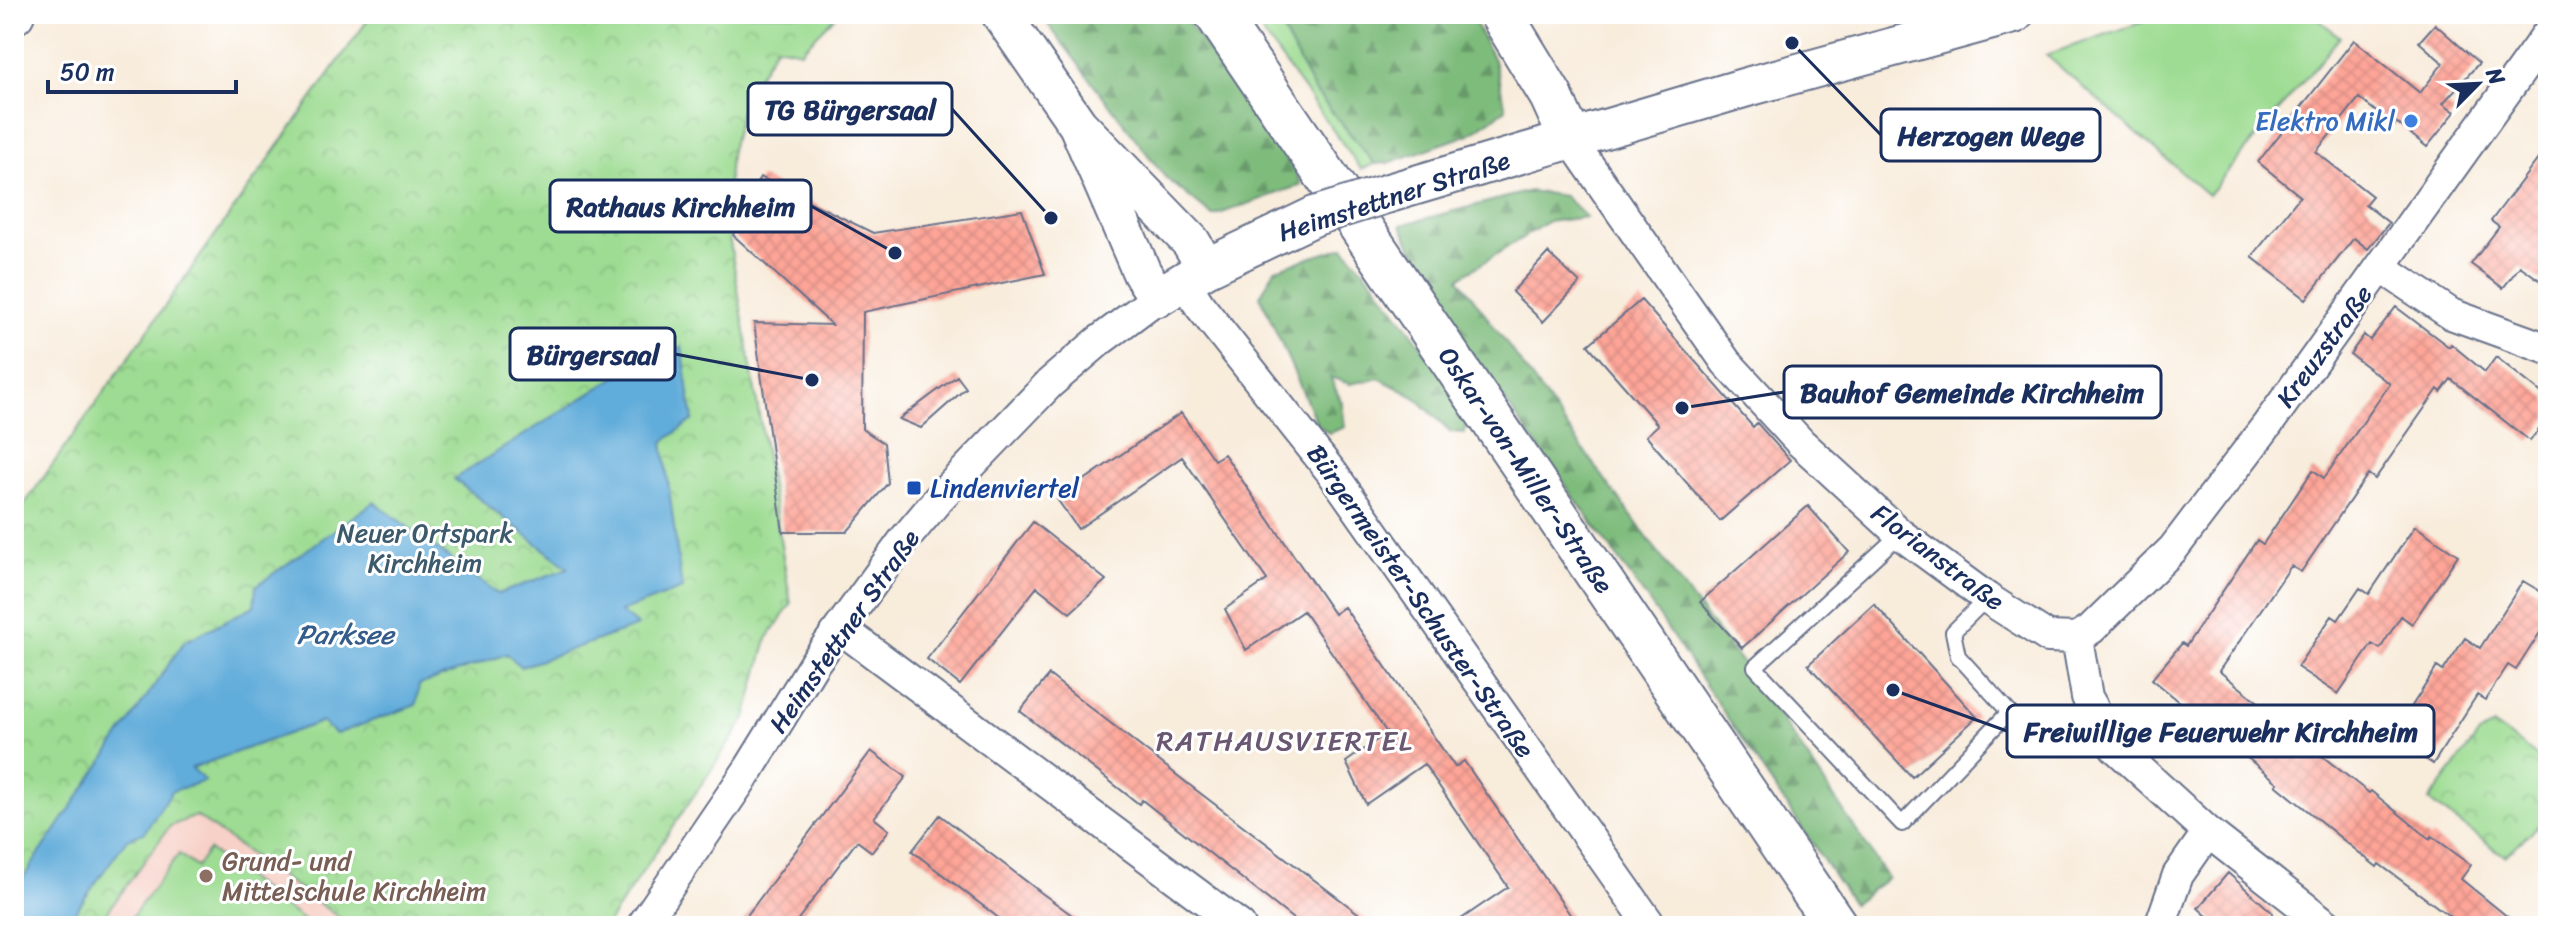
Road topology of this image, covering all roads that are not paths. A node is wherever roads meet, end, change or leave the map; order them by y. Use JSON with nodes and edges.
{"nodes":[{"id":1,"x":1001,"y":14,"type":"edge"},
{"id":2,"x":1501,"y":14,"type":"edge"},
{"id":3,"x":2014,"y":14,"type":"edge"},
{"id":4,"x":1217,"y":15,"type":"edge"},
{"id":5,"x":2548,"y":33,"type":"edge"},
{"id":6,"x":1078,"y":125,"type":"junction"},
{"id":7,"x":1571,"y":140,"type":"junction"},
{"id":8,"x":2381,"y":267,"type":"junction"},
{"id":9,"x":1182,"y":282,"type":"junction"},
{"id":10,"x":2548,"y":349,"type":"edge"},
{"id":11,"x":1900,"y":534,"type":"junction"},
{"id":12,"x":1987,"y":598,"type":"junction"},
{"id":13,"x":840,"y":628,"type":"junction"},
{"id":14,"x":2077,"y":638,"type":"junction"},
{"id":15,"x":2208,"y":832,"type":"junction"},
{"id":16,"x":642,"y":926,"type":"edge"},
{"id":17,"x":1240,"y":926,"type":"edge"},
{"id":18,"x":1651,"y":926,"type":"edge"},
{"id":19,"x":1836,"y":926,"type":"edge"},
{"id":20,"x":2160,"y":926,"type":"edge"},
{"id":21,"x":2328,"y":926,"type":"edge"}],
"edges":[{"from":1,"to":6,"type":"street"},
{"from":2,"to":7,"type":"main road"},
{"from":3,"to":7,"type":"street","name":"Heimstettner Straße"},
{"from":4,"to":19,"type":"main road","name":"Oskar-von-Miller-Straße"},
{"from":5,"to":8,"type":"street","name":"Kreuzstraße"},
{"from":6,"to":9,"type":"street"},
{"from":6,"to":9,"type":"street"},
{"from":7,"to":9,"type":"street","name":"Heimstettner Straße","bridge":true},
{"from":7,"to":11,"type":"street","name":"Florianstraße"},
{"from":8,"to":10,"type":"street"},
{"from":8,"to":14,"type":"street","name":"Kreuzstraße"},
{"from":9,"to":13,"type":"street","name":"Heimstettner Straße"},
{"from":9,"to":18,"type":"street","name":"Bürgermeister-Schuster-Straße"},
{"from":11,"to":12,"type":"street","name":"Florianstraße"},
{"from":11,"to":12,"type":"lane"},
{"from":12,"to":14,"type":"street","name":"Florianstraße"},
{"from":13,"to":16,"type":"street","name":"Heimstettner Straße"},
{"from":13,"to":17,"type":"street"},
{"from":14,"to":15,"type":"street"},
{"from":15,"to":20,"type":"street"},
{"from":15,"to":21,"type":"street"}]}
